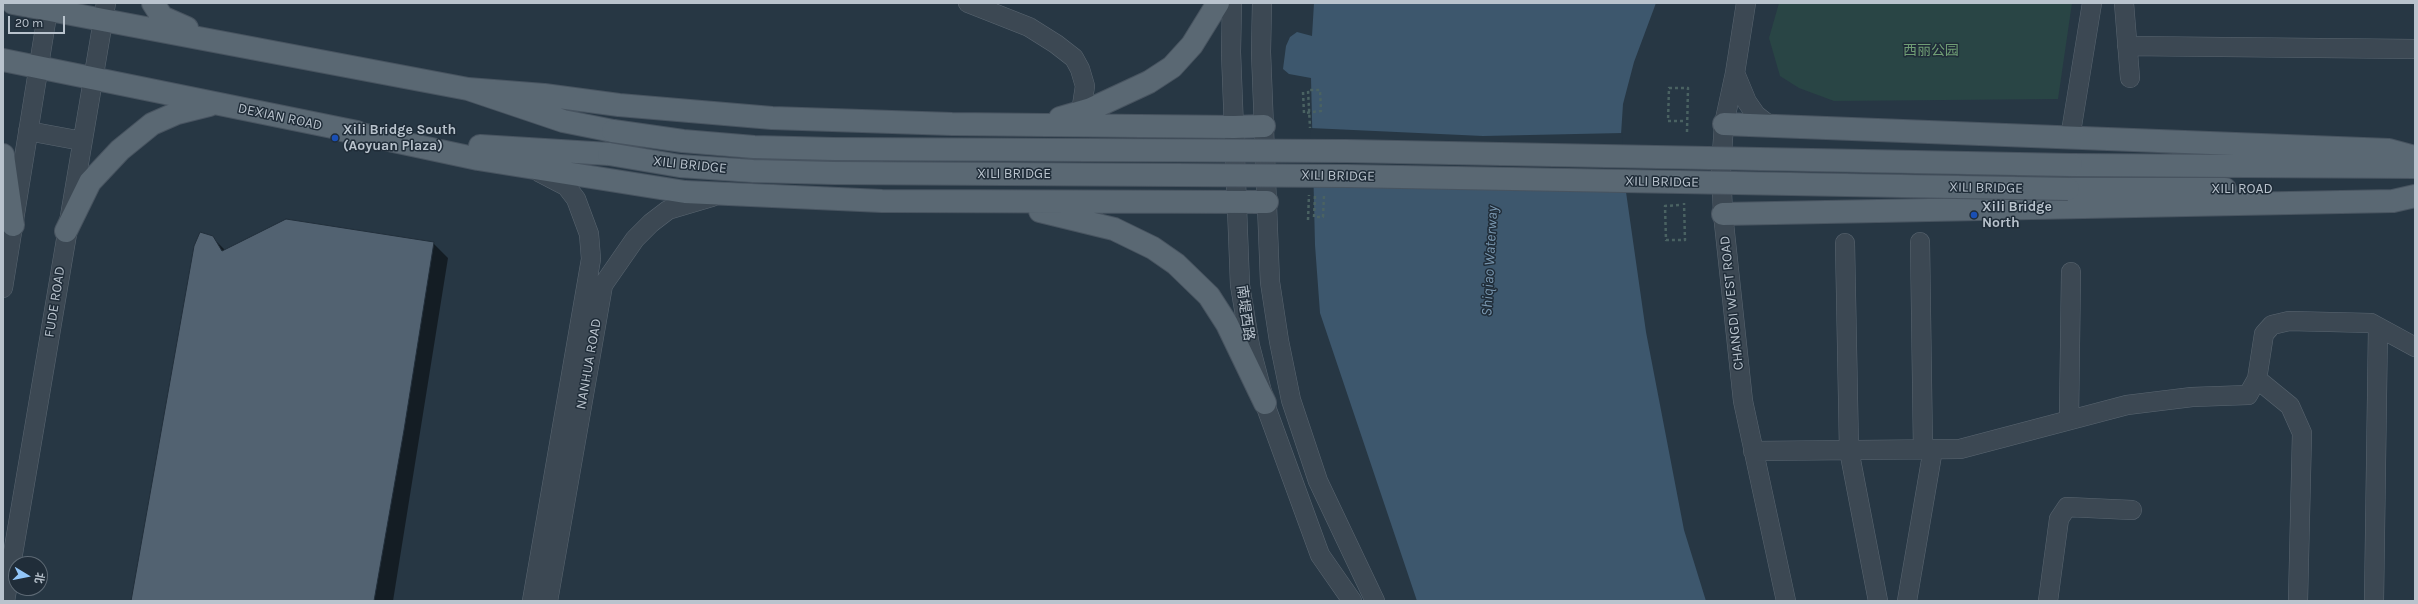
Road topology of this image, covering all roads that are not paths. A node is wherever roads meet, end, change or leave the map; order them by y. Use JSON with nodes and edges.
{"nodes":[{"id":1,"x":13,"y":3,"type":"edge"},
{"id":2,"x":153,"y":3,"type":"edge"},
{"id":3,"x":968,"y":3,"type":"edge"},
{"id":4,"x":1218,"y":3,"type":"edge"},
{"id":5,"x":1232,"y":3,"type":"edge"},
{"id":6,"x":1262,"y":3,"type":"edge"},
{"id":7,"x":1746,"y":3,"type":"edge"},
{"id":8,"x":2092,"y":3,"type":"edge"},
{"id":9,"x":2124,"y":3,"type":"edge"},
{"id":10,"x":48,"y":6,"type":"edge"},
{"id":11,"x":104,"y":11,"type":"edge"},
{"id":12,"x":217,"y":41,"type":"junction"},
{"id":13,"x":2127,"y":46,"type":"junction"},
{"id":14,"x":2415,"y":49,"type":"edge"},
{"id":15,"x":3,"y":60,"type":"edge"},
{"id":16,"x":39,"y":68,"type":"junction"},
{"id":17,"x":1735,"y":73,"type":"junction"},
{"id":18,"x":2130,"y":78,"type":"dead end"},
{"id":19,"x":92,"y":79,"type":"junction"},
{"id":20,"x":468,"y":89,"type":"junction"},
{"id":21,"x":216,"y":104,"type":"junction"},
{"id":22,"x":1081,"y":112,"type":"junction"},
{"id":23,"x":1724,"y":124,"type":"junction"},
{"id":24,"x":1026,"y":125,"type":"junction"},
{"id":25,"x":1264,"y":126,"type":"junction"},
{"id":26,"x":1769,"y":126,"type":"junction"},
{"id":27,"x":1234,"y":127,"type":"junction"},
{"id":28,"x":342,"y":130,"type":"junction"},
{"id":29,"x":28,"y":131,"type":"junction"},
{"id":30,"x":2070,"y":138,"type":"junction"},
{"id":31,"x":82,"y":141,"type":"junction"},
{"id":32,"x":609,"y":154,"type":"joint"},
{"id":33,"x":3,"y":155,"type":"edge"},
{"id":34,"x":2415,"y":157,"type":"edge"},
{"id":35,"x":2070,"y":165,"type":"joint"},
{"id":36,"x":523,"y":166,"type":"junction"},
{"id":37,"x":2415,"y":167,"type":"edge"},
{"id":38,"x":2068,"y":189,"type":"joint"},
{"id":39,"x":2415,"y":189,"type":"edge"},
{"id":40,"x":725,"y":194,"type":"junction"},
{"id":41,"x":2415,"y":196,"type":"edge"},
{"id":42,"x":985,"y":201,"type":"junction"},
{"id":43,"x":1237,"y":202,"type":"junction"},
{"id":44,"x":1267,"y":202,"type":"junction"},
{"id":45,"x":1723,"y":214,"type":"junction"},
{"id":46,"x":13,"y":225,"type":"junction"},
{"id":47,"x":66,"y":231,"type":"junction"},
{"id":48,"x":1920,"y":242,"type":"dead end"},
{"id":49,"x":1844,"y":243,"type":"dead end"},
{"id":50,"x":2071,"y":272,"type":"dead end"},
{"id":51,"x":3,"y":288,"type":"edge"},
{"id":52,"x":2378,"y":327,"type":"junction"},
{"id":53,"x":2415,"y":347,"type":"edge"},
{"id":54,"x":2257,"y":380,"type":"junction"},
{"id":55,"x":1265,"y":403,"type":"junction"},
{"id":56,"x":2069,"y":420,"type":"junction"},
{"id":57,"x":1928,"y":449,"type":"junction"},
{"id":58,"x":1849,"y":450,"type":"junction"},
{"id":59,"x":1753,"y":451,"type":"junction"},
{"id":60,"x":2132,"y":510,"type":"dead end"},
{"id":61,"x":5,"y":601,"type":"edge"},
{"id":62,"x":532,"y":601,"type":"edge"},
{"id":63,"x":548,"y":601,"type":"edge"},
{"id":64,"x":1352,"y":601,"type":"edge"},
{"id":65,"x":1375,"y":601,"type":"edge"},
{"id":66,"x":1786,"y":601,"type":"edge"},
{"id":67,"x":1878,"y":601,"type":"edge"},
{"id":68,"x":1908,"y":601,"type":"edge"},
{"id":69,"x":2048,"y":601,"type":"edge"},
{"id":70,"x":2298,"y":601,"type":"edge"},
{"id":71,"x":2374,"y":601,"type":"edge"}],
"edges":[{"from":1,"to":10,"type":"main road"},
{"from":2,"to":12,"type":"main road"},
{"from":3,"to":22,"type":"street"},
{"from":4,"to":22,"type":"main road"},
{"from":5,"to":27,"type":"street","name":"南堤西路"},
{"from":6,"to":25,"type":"street","name":"南堤西路"},
{"from":7,"to":17,"type":"street","name":"CHANGDI WEST ROAD"},
{"from":8,"to":30,"type":"street"},
{"from":9,"to":13,"type":"street"},
{"from":10,"to":11,"type":"main road"},
{"from":10,"to":16,"type":"street"},
{"from":11,"to":12,"type":"main road"},
{"from":11,"to":19,"type":"street","name":"FUDE ROAD"},
{"from":12,"to":20,"type":"main road"},
{"from":13,"to":14,"type":"street"},
{"from":13,"to":18,"type":"street"},
{"from":15,"to":16,"type":"main road","name":"DEXIAN ROAD"},
{"from":16,"to":19,"type":"main road","name":"DEXIAN ROAD"},
{"from":16,"to":29,"type":"street"},
{"from":17,"to":23,"type":"street","name":"CHANGDI WEST ROAD"},
{"from":17,"to":26,"type":"street"},
{"from":19,"to":21,"type":"main road","name":"DEXIAN ROAD"},
{"from":19,"to":31,"type":"street","name":"FUDE ROAD"},
{"from":20,"to":24,"type":"main road"},
{"from":20,"to":35,"type":"main road","name":"XILI BRIDGE","bridge":true},
{"from":21,"to":28,"type":"main road","name":"DEXIAN ROAD"},
{"from":21,"to":47,"type":"main road"},
{"from":22,"to":24,"type":"main road"},
{"from":23,"to":26,"type":"main road"},
{"from":23,"to":45,"type":"street","name":"CHANGDI WEST ROAD"},
{"from":24,"to":27,"type":"main road"},
{"from":25,"to":27,"type":"main road"},
{"from":25,"to":44,"type":"street","name":"南堤西路"},
{"from":26,"to":30,"type":"main road"},
{"from":27,"to":43,"type":"street","name":"南堤西路"},
{"from":28,"to":32,"type":"main road","name":"DEXIAN ROAD"},
{"from":28,"to":36,"type":"main road"},
{"from":29,"to":31,"type":"street"},
{"from":29,"to":46,"type":"street"},
{"from":30,"to":34,"type":"main road"},
{"from":31,"to":47,"type":"street","name":"FUDE ROAD"},
{"from":32,"to":38,"type":"main road","name":"XILI BRIDGE","bridge":true},
{"from":33,"to":46,"type":"main road"},
{"from":35,"to":37,"type":"main road","name":"XILI ROAD"},
{"from":36,"to":40,"type":"main road"},
{"from":36,"to":62,"type":"street","name":"NANHUA ROAD"},
{"from":38,"to":39,"type":"main road","name":"XILI ROAD"},
{"from":40,"to":42,"type":"main road"},
{"from":40,"to":63,"type":"street","name":"NANHUA ROAD"},
{"from":41,"to":45,"type":"main road"},
{"from":42,"to":43,"type":"main road"},
{"from":42,"to":55,"type":"main road"},
{"from":43,"to":44,"type":"main road"},
{"from":43,"to":55,"type":"street","name":"南堤西路"},
{"from":44,"to":65,"type":"street","name":"南堤西路"},
{"from":45,"to":59,"type":"street","name":"CHANGDI WEST ROAD"},
{"from":46,"to":51,"type":"street"},
{"from":47,"to":61,"type":"street","name":"FUDE ROAD"},
{"from":48,"to":57,"type":"street"},
{"from":49,"to":58,"type":"street"},
{"from":50,"to":56,"type":"street"},
{"from":52,"to":53,"type":"street"},
{"from":52,"to":54,"type":"street"},
{"from":52,"to":71,"type":"street"},
{"from":54,"to":56,"type":"street"},
{"from":54,"to":70,"type":"street"},
{"from":55,"to":64,"type":"street","name":"南堤西路"},
{"from":56,"to":57,"type":"street"},
{"from":57,"to":58,"type":"street"},
{"from":57,"to":68,"type":"street"},
{"from":58,"to":59,"type":"street"},
{"from":58,"to":67,"type":"street"},
{"from":59,"to":66,"type":"street","name":"CHANGDI WEST ROAD"},
{"from":60,"to":69,"type":"street"}]}
